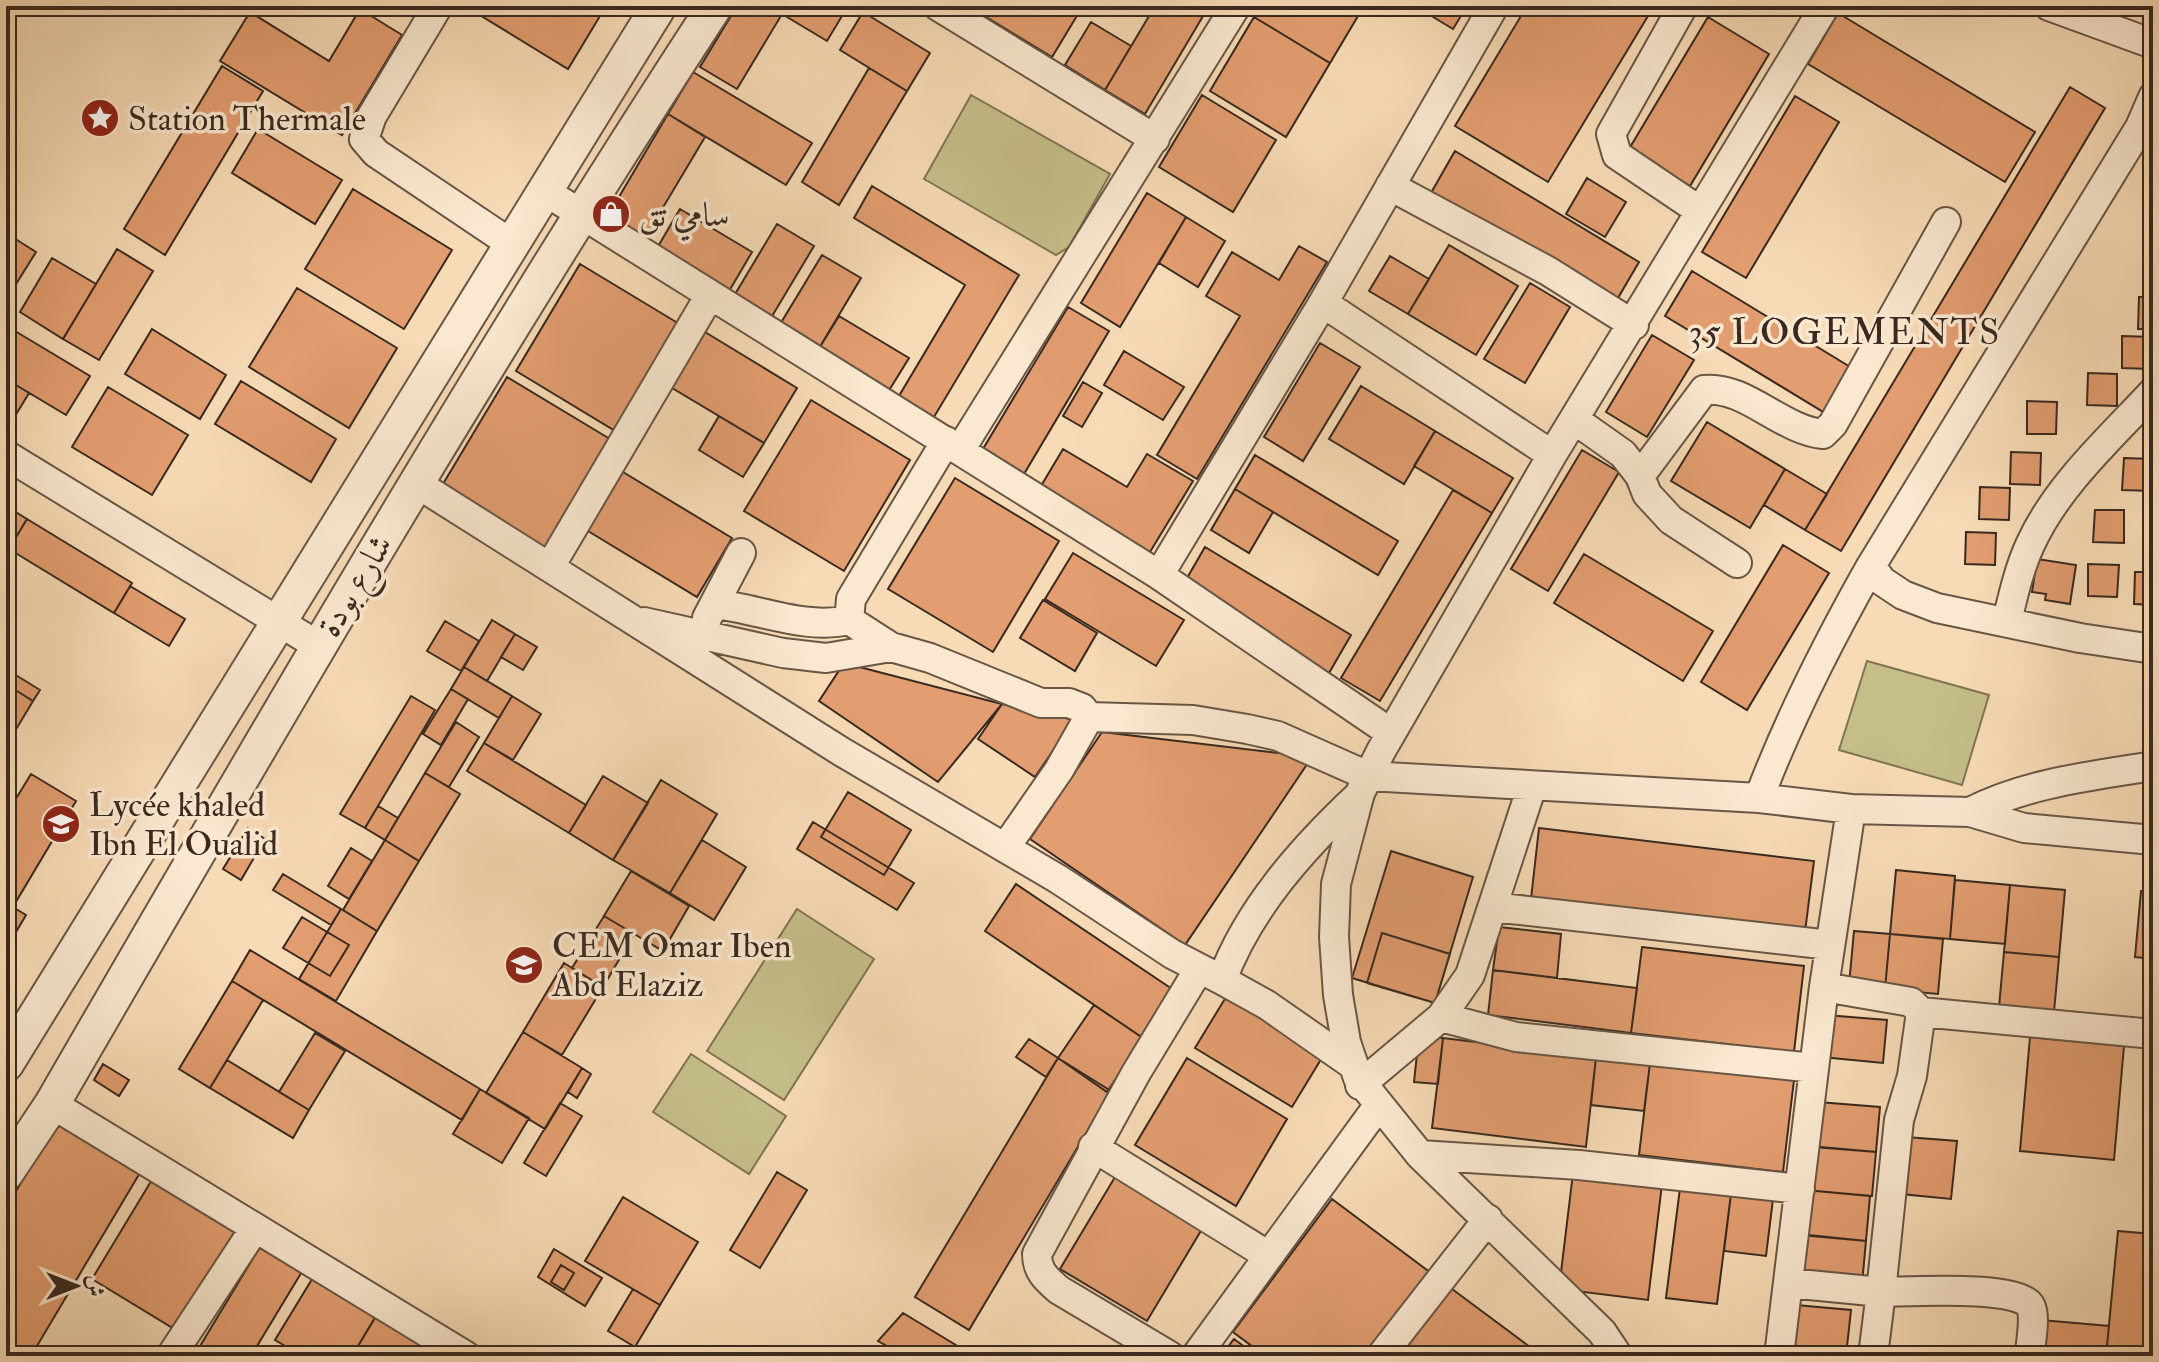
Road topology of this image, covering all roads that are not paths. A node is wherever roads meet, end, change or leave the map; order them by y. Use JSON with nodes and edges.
{"nodes":[{"id":1,"x":438,"y":6,"type":"edge"},
{"id":2,"x":659,"y":6,"type":"edge"},
{"id":3,"x":715,"y":6,"type":"edge"},
{"id":4,"x":938,"y":6,"type":"edge"},
{"id":5,"x":1236,"y":6,"type":"edge"},
{"id":6,"x":1494,"y":6,"type":"edge"},
{"id":7,"x":1683,"y":6,"type":"edge"},
{"id":8,"x":1825,"y":6,"type":"edge"},
{"id":9,"x":2049,"y":6,"type":"edge"},
{"id":10,"x":2153,"y":44,"type":"edge"},
{"id":11,"x":2150,"y":114,"type":"edge"},
{"id":12,"x":1155,"y":139,"type":"junction"},
{"id":13,"x":1390,"y":186,"type":"junction"},
{"id":14,"x":546,"y":192,"type":"junction"},
{"id":15,"x":1700,"y":211,"type":"junction"},
{"id":16,"x":580,"y":212,"type":"junction"},
{"id":17,"x":1946,"y":222,"type":"dead end"},
{"id":18,"x":513,"y":245,"type":"junction"},
{"id":19,"x":710,"y":295,"type":"junction"},
{"id":20,"x":1323,"y":303,"type":"junction"},
{"id":21,"x":1634,"y":325,"type":"junction"},
{"id":22,"x":2153,"y":392,"type":"edge"},
{"id":23,"x":1575,"y":420,"type":"junction"},
{"id":24,"x":953,"y":446,"type":"junction"},
{"id":25,"x":6,"y":455,"type":"edge"},
{"id":26,"x":1552,"y":455,"type":"junction"},
{"id":27,"x":1640,"y":476,"type":"junction"},
{"id":28,"x":416,"y":483,"type":"junction"},
{"id":29,"x":741,"y":553,"type":"dead end"},
{"id":30,"x":1737,"y":563,"type":"dead end"},
{"id":31,"x":551,"y":565,"type":"junction"},
{"id":32,"x":1871,"y":566,"type":"junction"},
{"id":33,"x":1159,"y":575,"type":"junction"},
{"id":34,"x":715,"y":604,"type":"junction"},
{"id":35,"x":627,"y":619,"type":"junction"},
{"id":36,"x":849,"y":620,"type":"junction"},
{"id":37,"x":2007,"y":621,"type":"junction"},
{"id":38,"x":281,"y":623,"type":"junction"},
{"id":39,"x":700,"y":633,"type":"junction"},
{"id":40,"x":2149,"y":642,"type":"edge"},
{"id":41,"x":317,"y":645,"type":"junction"},
{"id":42,"x":891,"y":647,"type":"junction"},
{"id":43,"x":1089,"y":717,"type":"junction"},
{"id":44,"x":1391,"y":733,"type":"junction"},
{"id":45,"x":2153,"y":766,"type":"edge"},
{"id":46,"x":1364,"y":785,"type":"junction"},
{"id":47,"x":1532,"y":786,"type":"junction"},
{"id":48,"x":1759,"y":798,"type":"junction"},
{"id":49,"x":1851,"y":809,"type":"junction"},
{"id":50,"x":1970,"y":812,"type":"junction"},
{"id":51,"x":2153,"y":840,"type":"edge"},
{"id":52,"x":1005,"y":848,"type":"junction"},
{"id":53,"x":1493,"y":907,"type":"junction"},
{"id":54,"x":1830,"y":945,"type":"junction"},
{"id":55,"x":1211,"y":974,"type":"junction"},
{"id":56,"x":1824,"y":987,"type":"junction"},
{"id":57,"x":1921,"y":1012,"type":"junction"},
{"id":58,"x":1441,"y":1017,"type":"junction"},
{"id":59,"x":2153,"y":1034,"type":"edge"},
{"id":60,"x":6,"y":1064,"type":"edge"},
{"id":61,"x":1814,"y":1068,"type":"junction"},
{"id":62,"x":1372,"y":1095,"type":"junction"},
{"id":63,"x":52,"y":1104,"type":"junction"},
{"id":64,"x":1093,"y":1147,"type":"junction"},
{"id":65,"x":1420,"y":1155,"type":"junction"},
{"id":66,"x":6,"y":1173,"type":"edge"},
{"id":67,"x":1800,"y":1189,"type":"junction"},
{"id":68,"x":1488,"y":1219,"type":"junction"},
{"id":69,"x":255,"y":1228,"type":"junction"},
{"id":70,"x":1269,"y":1256,"type":"junction"},
{"id":71,"x":1789,"y":1283,"type":"junction"},
{"id":72,"x":1881,"y":1292,"type":"junction"},
{"id":73,"x":171,"y":1356,"type":"edge"},
{"id":74,"x":466,"y":1356,"type":"edge"},
{"id":75,"x":1170,"y":1356,"type":"edge"},
{"id":76,"x":1196,"y":1356,"type":"edge"},
{"id":77,"x":1381,"y":1356,"type":"edge"},
{"id":78,"x":1618,"y":1356,"type":"edge"},
{"id":79,"x":1779,"y":1356,"type":"edge"},
{"id":80,"x":1873,"y":1356,"type":"edge"},
{"id":81,"x":2030,"y":1356,"type":"edge"}],
"edges":[{"from":1,"to":18,"type":"street"},
{"from":2,"to":14,"type":"street","name":"شارع بودة"},
{"from":3,"to":16,"type":"street","name":"شارع بودة"},
{"from":4,"to":12,"type":"street"},
{"from":5,"to":12,"type":"street"},
{"from":6,"to":13,"type":"street"},
{"from":7,"to":15,"type":"street"},
{"from":8,"to":15,"type":"street"},
{"from":9,"to":10,"type":"street"},
{"from":11,"to":32,"type":"street"},
{"from":12,"to":24,"type":"street"},
{"from":13,"to":20,"type":"street"},
{"from":13,"to":21,"type":"street"},
{"from":14,"to":16,"type":"street"},
{"from":14,"to":18,"type":"street","name":"شارع بودة"},
{"from":15,"to":21,"type":"street"},
{"from":16,"to":19,"type":"street"},
{"from":16,"to":28,"type":"street","name":"شارع بودة"},
{"from":17,"to":27,"type":"street"},
{"from":18,"to":38,"type":"street","name":"شارع بودة"},
{"from":19,"to":24,"type":"street"},
{"from":19,"to":31,"type":"street"},
{"from":20,"to":26,"type":"street"},
{"from":20,"to":33,"type":"street"},
{"from":21,"to":23,"type":"street"},
{"from":22,"to":37,"type":"street"},
{"from":23,"to":26,"type":"street"},
{"from":23,"to":27,"type":"street"},
{"from":24,"to":33,"type":"street"},
{"from":24,"to":36,"type":"street"},
{"from":25,"to":38,"type":"street"},
{"from":26,"to":44,"type":"street"},
{"from":27,"to":30,"type":"street"},
{"from":28,"to":31,"type":"street"},
{"from":28,"to":41,"type":"street","name":"شارع بودة"},
{"from":29,"to":34,"type":"street"},
{"from":31,"to":35,"type":"street"},
{"from":32,"to":37,"type":"street"},
{"from":32,"to":48,"type":"street"},
{"from":33,"to":44,"type":"street"},
{"from":34,"to":36,"type":"street"},
{"from":34,"to":39,"type":"street"},
{"from":35,"to":39,"type":"street"},
{"from":35,"to":52,"type":"street"},
{"from":36,"to":42,"type":"street"},
{"from":37,"to":40,"type":"street"},
{"from":38,"to":41,"type":"street"},
{"from":38,"to":60,"type":"street","name":"شارع بودة"},
{"from":39,"to":42,"type":"street"},
{"from":41,"to":63,"type":"street","name":"شارع بودة"},
{"from":42,"to":43,"type":"street"},
{"from":43,"to":46,"type":"street"},
{"from":43,"to":52,"type":"street"},
{"from":44,"to":46,"type":"street"},
{"from":45,"to":50,"type":"street"},
{"from":46,"to":47,"type":"street"},
{"from":46,"to":55,"type":"street"},
{"from":46,"to":62,"type":"street"},
{"from":47,"to":48,"type":"street"},
{"from":47,"to":53,"type":"street"},
{"from":48,"to":49,"type":"street"},
{"from":49,"to":50,"type":"street"},
{"from":49,"to":54,"type":"street"},
{"from":50,"to":51,"type":"street"},
{"from":52,"to":55,"type":"street"},
{"from":53,"to":54,"type":"street"},
{"from":53,"to":58,"type":"street"},
{"from":54,"to":56,"type":"street"},
{"from":55,"to":62,"type":"street"},
{"from":55,"to":64,"type":"street"},
{"from":56,"to":57,"type":"street"},
{"from":56,"to":61,"type":"street"},
{"from":57,"to":59,"type":"street"},
{"from":57,"to":72,"type":"street"},
{"from":58,"to":61,"type":"street"},
{"from":58,"to":62,"type":"street"},
{"from":61,"to":67,"type":"street"},
{"from":62,"to":65,"type":"street"},
{"from":62,"to":70,"type":"street"},
{"from":63,"to":66,"type":"street","name":"شارع بودة"},
{"from":63,"to":69,"type":"street"},
{"from":64,"to":70,"type":"street"},
{"from":64,"to":75,"type":"street"},
{"from":65,"to":67,"type":"street"},
{"from":65,"to":68,"type":"street"},
{"from":67,"to":71,"type":"street"},
{"from":68,"to":77,"type":"street"},
{"from":68,"to":78,"type":"street"},
{"from":69,"to":73,"type":"street"},
{"from":69,"to":74,"type":"street"},
{"from":70,"to":76,"type":"street"},
{"from":71,"to":72,"type":"street"},
{"from":71,"to":79,"type":"street"},
{"from":72,"to":80,"type":"street"},
{"from":72,"to":81,"type":"street"}]}
